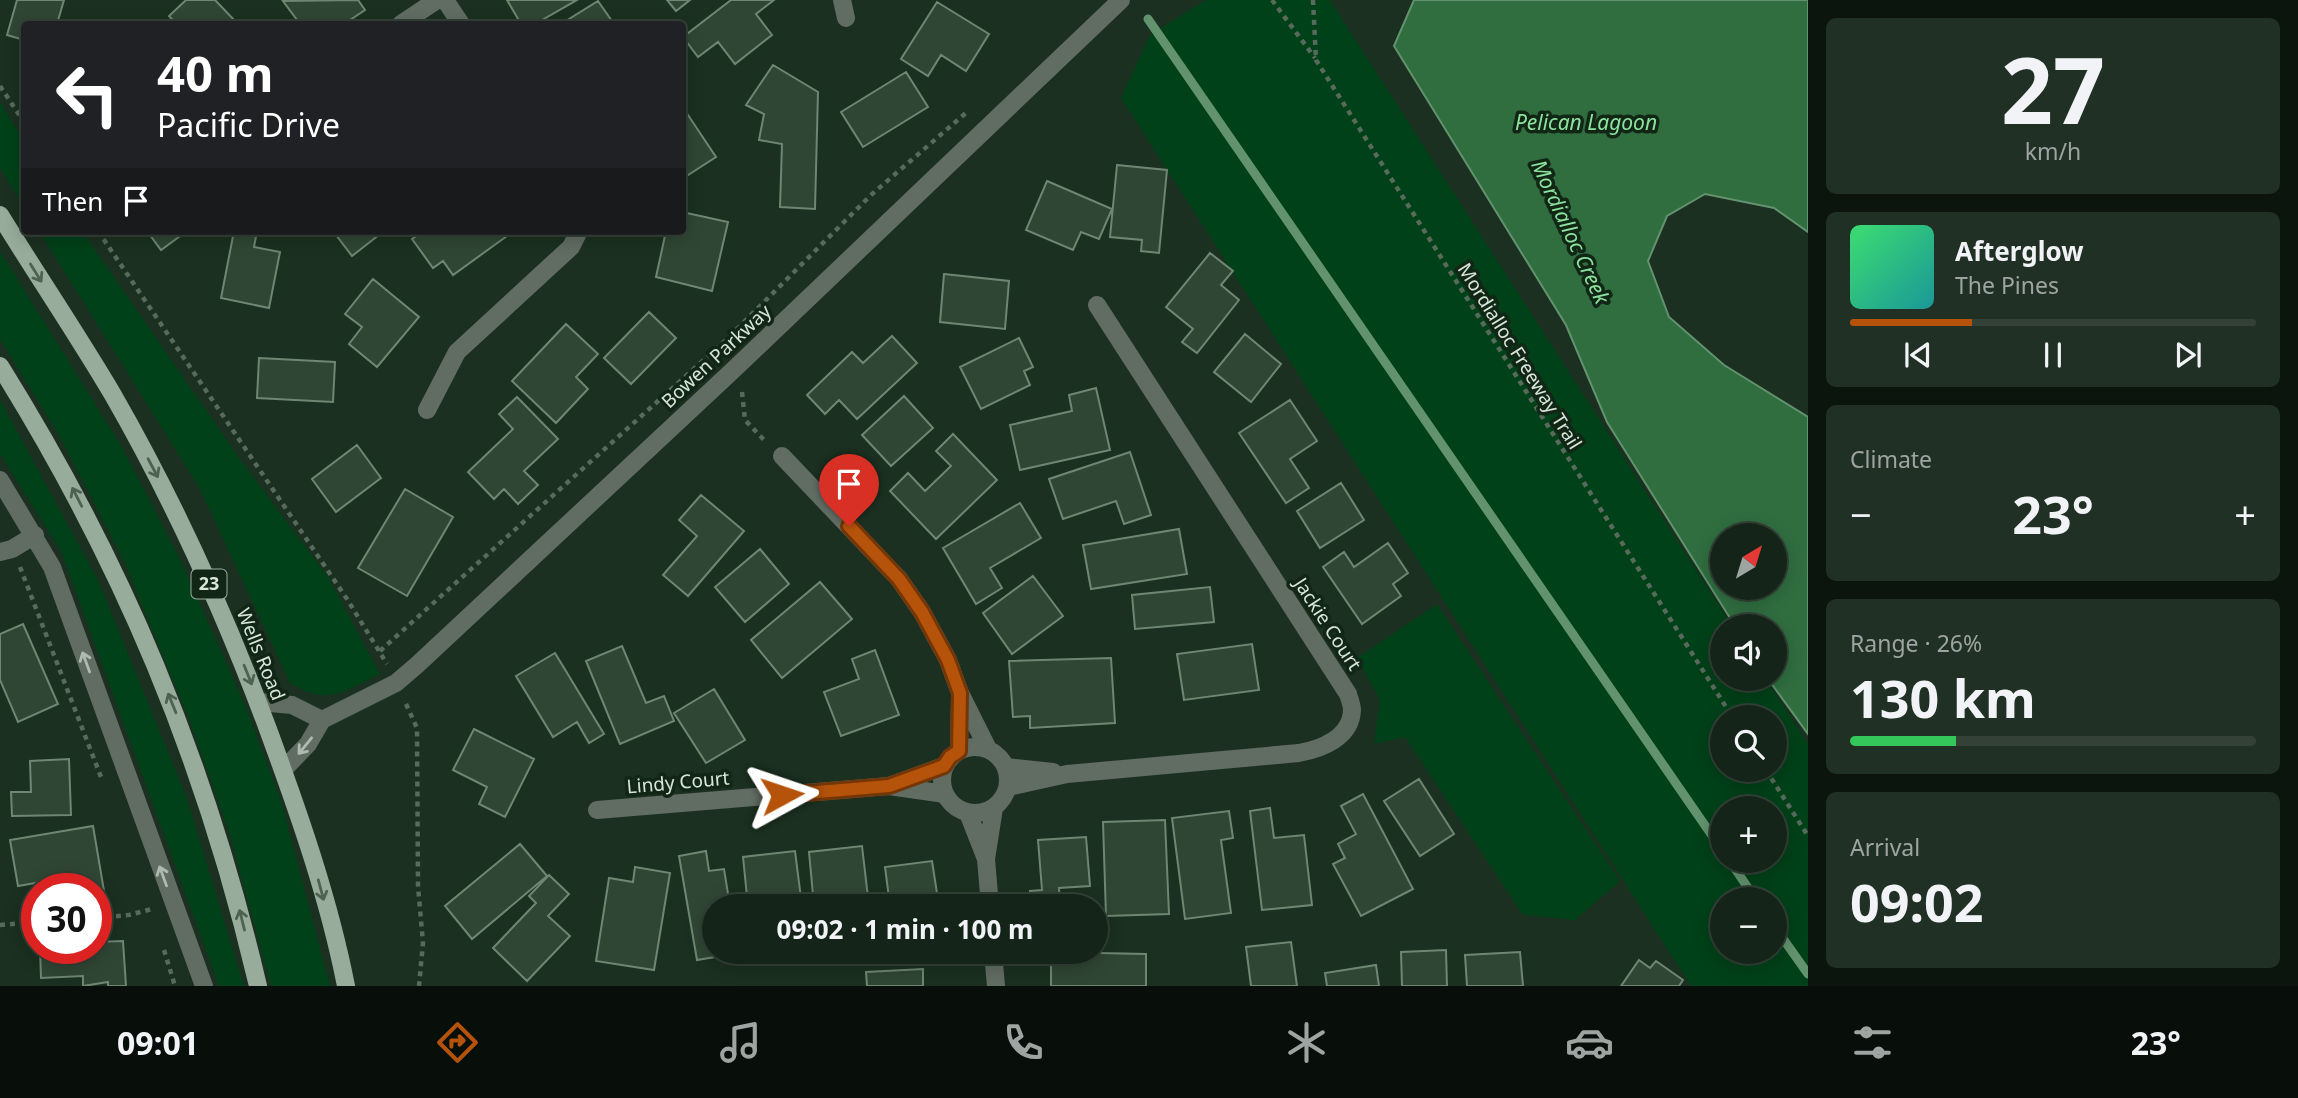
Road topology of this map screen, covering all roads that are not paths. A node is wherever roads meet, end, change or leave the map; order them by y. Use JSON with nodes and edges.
{"nodes":[{"id":1,"x":437,"y":0,"type":"edge"},
{"id":2,"x":445,"y":0,"type":"edge"},
{"id":3,"x":1121,"y":0,"type":"edge"},
{"id":4,"x":406,"y":21,"type":"edge"},
{"id":5,"x":459,"y":21,"type":"edge"},
{"id":6,"x":0,"y":215,"type":"edge"},
{"id":7,"x":577,"y":235,"type":"edge"},
{"id":8,"x":1097,"y":305,"type":"dead end"},
{"id":9,"x":0,"y":366,"type":"edge"},
{"id":10,"x":427,"y":410,"type":"dead end"},
{"id":11,"x":782,"y":456,"type":"road end"},
{"id":12,"x":0,"y":480,"type":"edge"},
{"id":13,"x":34,"y":535,"type":"junction"},
{"id":14,"x":6,"y":551,"type":"edge"},
{"id":15,"x":960,"y":693,"type":"junction"},
{"id":16,"x":259,"y":702,"type":"junction"},
{"id":17,"x":322,"y":720,"type":"junction"},
{"id":18,"x":988,"y":749,"type":"junction"},
{"id":19,"x":959,"y":751,"type":"junction"},
{"id":20,"x":944,"y":766,"type":"junction"},
{"id":21,"x":1006,"y":766,"type":"junction"},
{"id":22,"x":284,"y":769,"type":"junction"},
{"id":23,"x":1067,"y":774,"type":"junction"},
{"id":24,"x":889,"y":786,"type":"junction"},
{"id":25,"x":1008,"y":787,"type":"junction"},
{"id":26,"x":945,"y":794,"type":"junction"},
{"id":27,"x":994,"y":808,"type":"junction"},
{"id":28,"x":597,"y":810,"type":"dead end"},
{"id":29,"x":968,"y":813,"type":"junction"},
{"id":30,"x":986,"y":859,"type":"junction"},
{"id":31,"x":989,"y":894,"type":"edge"},
{"id":32,"x":994,"y":964,"type":"edge"},
{"id":33,"x":204,"y":986,"type":"edge"},
{"id":34,"x":258,"y":986,"type":"edge"},
{"id":35,"x":346,"y":986,"type":"edge"},
{"id":36,"x":996,"y":986,"type":"edge"}],
"edges":[{"from":1,"to":4,"type":"street"},
{"from":2,"to":5,"type":"street"},
{"from":3,"to":17,"type":"street","name":"Bowen Parkway"},
{"from":6,"to":16,"type":"main road","name":"Wells Road","number":"23","one_way":true},
{"from":7,"to":10,"type":"street"},
{"from":8,"to":23,"type":"street","name":"Jackie Court"},
{"from":34,"to":9,"type":"main road","one_way":true},
{"from":11,"to":15,"type":"street"},
{"from":12,"to":13,"type":"street"},
{"from":13,"to":14,"type":"street"},
{"from":33,"to":13,"type":"street","one_way":true},
{"from":15,"to":18,"type":"street"},
{"from":15,"to":19,"type":"street"},
{"from":16,"to":17,"type":"street"},
{"from":16,"to":22,"type":"main road","name":"Wells Road","number":"23"},
{"from":17,"to":22,"type":"street","one_way":true},
{"from":18,"to":19,"type":"street"},
{"from":18,"to":21,"type":"street"},
{"from":19,"to":20,"type":"street"},
{"from":20,"to":24,"type":"street","name":"Lindy Court"},
{"from":20,"to":26,"type":"street"},
{"from":21,"to":23,"type":"street","name":"Jackie Court"},
{"from":21,"to":25,"type":"street"},
{"from":22,"to":35,"type":"main road","name":"Wells Road","number":"23","one_way":true},
{"from":23,"to":25,"type":"street","name":"Jackie Court"},
{"from":24,"to":26,"type":"street","name":"Lindy Court"},
{"from":24,"to":28,"type":"street","name":"Lindy Court"},
{"from":25,"to":27,"type":"street"},
{"from":26,"to":29,"type":"street"},
{"from":27,"to":29,"type":"street"},
{"from":27,"to":30,"type":"street"},
{"from":29,"to":30,"type":"street"},
{"from":30,"to":31,"type":"street"},
{"from":32,"to":36,"type":"street"}]}
